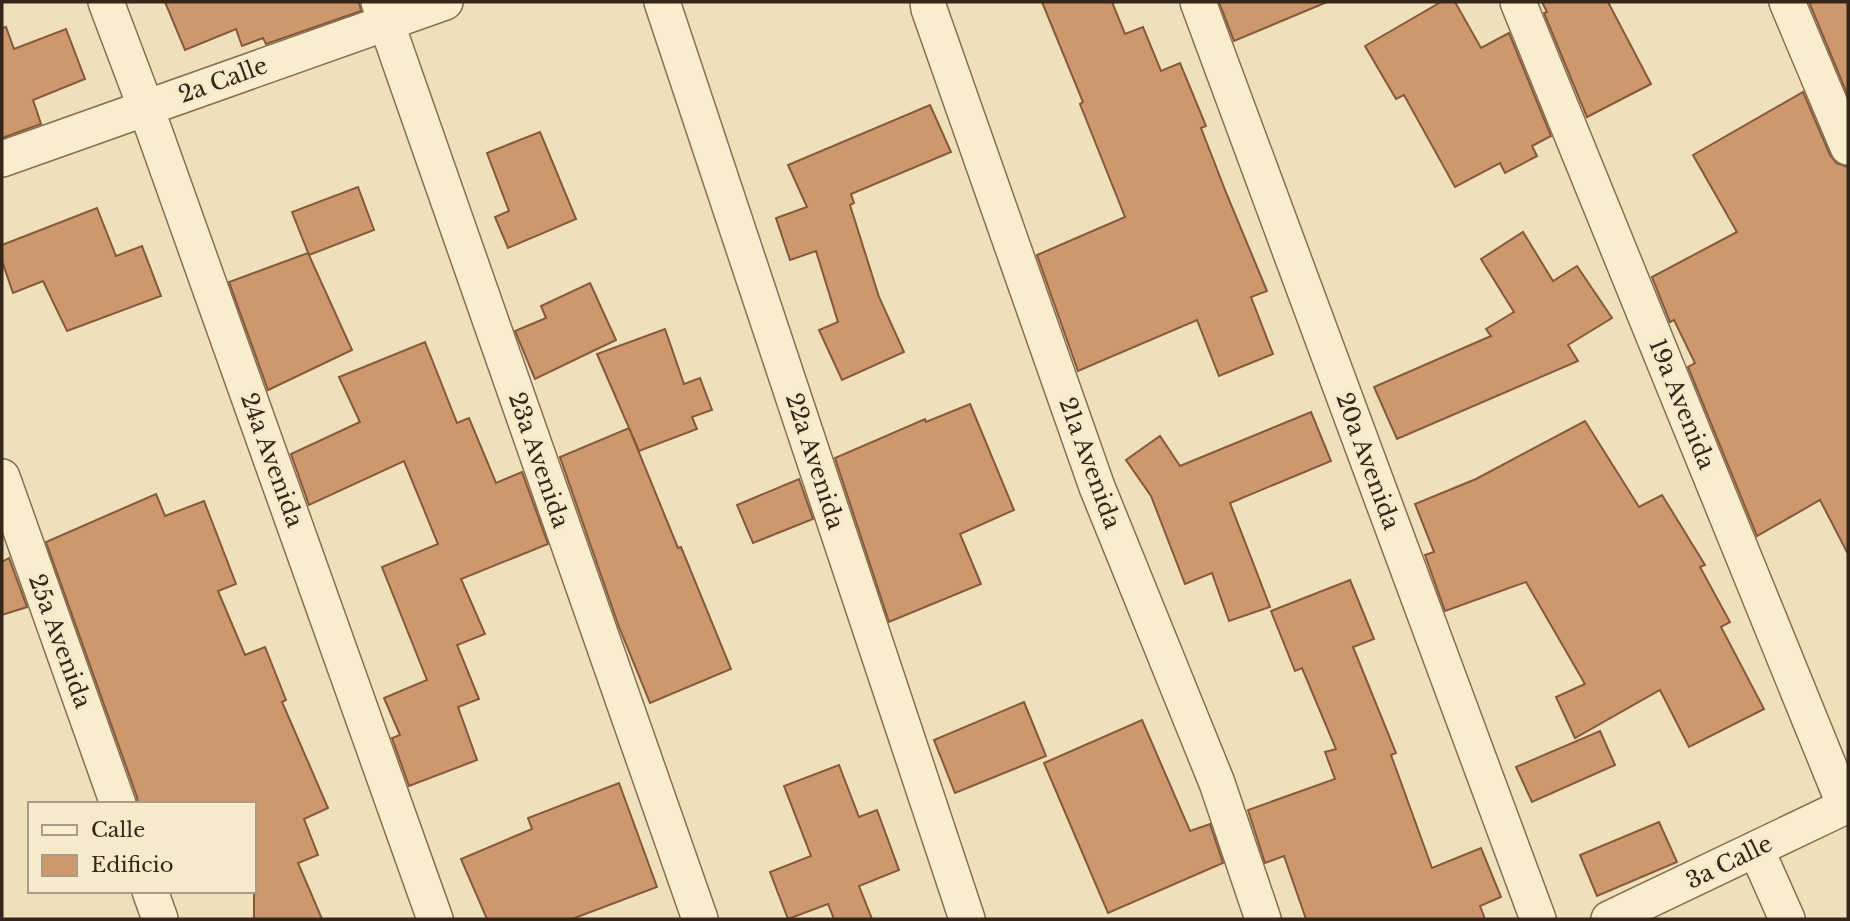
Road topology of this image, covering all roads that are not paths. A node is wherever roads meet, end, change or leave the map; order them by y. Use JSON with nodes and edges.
{"nodes":[{"id":1,"x":106,"y":2,"type":"edge"},
{"id":2,"x":445,"y":2,"type":"edge"},
{"id":3,"x":662,"y":2,"type":"edge"},
{"id":4,"x":928,"y":2,"type":"edge"},
{"id":5,"x":1198,"y":2,"type":"edge"},
{"id":6,"x":1518,"y":2,"type":"edge"},
{"id":7,"x":1787,"y":2,"type":"edge"},
{"id":8,"x":383,"y":12,"type":"edge"},
{"id":9,"x":146,"y":108,"type":"junction"},
{"id":10,"x":1848,"y":148,"type":"edge"},
{"id":11,"x":2,"y":159,"type":"edge"},
{"id":12,"x":2,"y":477,"type":"edge"},
{"id":13,"x":117,"y":802,"type":"edge"},
{"id":14,"x":1846,"y":806,"type":"edge"},
{"id":15,"x":1756,"y":849,"type":"junction"},
{"id":16,"x":151,"y":893,"type":"edge"},
{"id":17,"x":160,"y":919,"type":"edge"},
{"id":18,"x":435,"y":919,"type":"edge"},
{"id":19,"x":700,"y":919,"type":"edge"},
{"id":20,"x":967,"y":919,"type":"edge"},
{"id":21,"x":1263,"y":919,"type":"edge"},
{"id":22,"x":1538,"y":919,"type":"edge"},
{"id":23,"x":1609,"y":919,"type":"edge"},
{"id":24,"x":1787,"y":919,"type":"edge"}],
"edges":[{"from":1,"to":9,"type":"street","name":"24a Avenida"},
{"from":2,"to":8,"type":"street","name":"2a Calle"},
{"from":3,"to":20,"type":"street","name":"22a Avenida"},
{"from":4,"to":21,"type":"street","name":"21a Avenida"},
{"from":5,"to":22,"type":"street","name":"20a Avenida"},
{"from":6,"to":14,"type":"street","name":"19a Avenida"},
{"from":7,"to":10,"type":"street"},
{"from":8,"to":9,"type":"street","name":"2a Calle"},
{"from":8,"to":19,"type":"street","name":"23a Avenida"},
{"from":9,"to":11,"type":"street","name":"2a Calle"},
{"from":9,"to":18,"type":"street","name":"24a Avenida"},
{"from":12,"to":13,"type":"street","name":"25a Avenida"},
{"from":14,"to":15,"type":"street","name":"3a Calle"},
{"from":15,"to":23,"type":"street","name":"3a Calle"},
{"from":15,"to":24,"type":"street"},
{"from":16,"to":17,"type":"street"}]}
